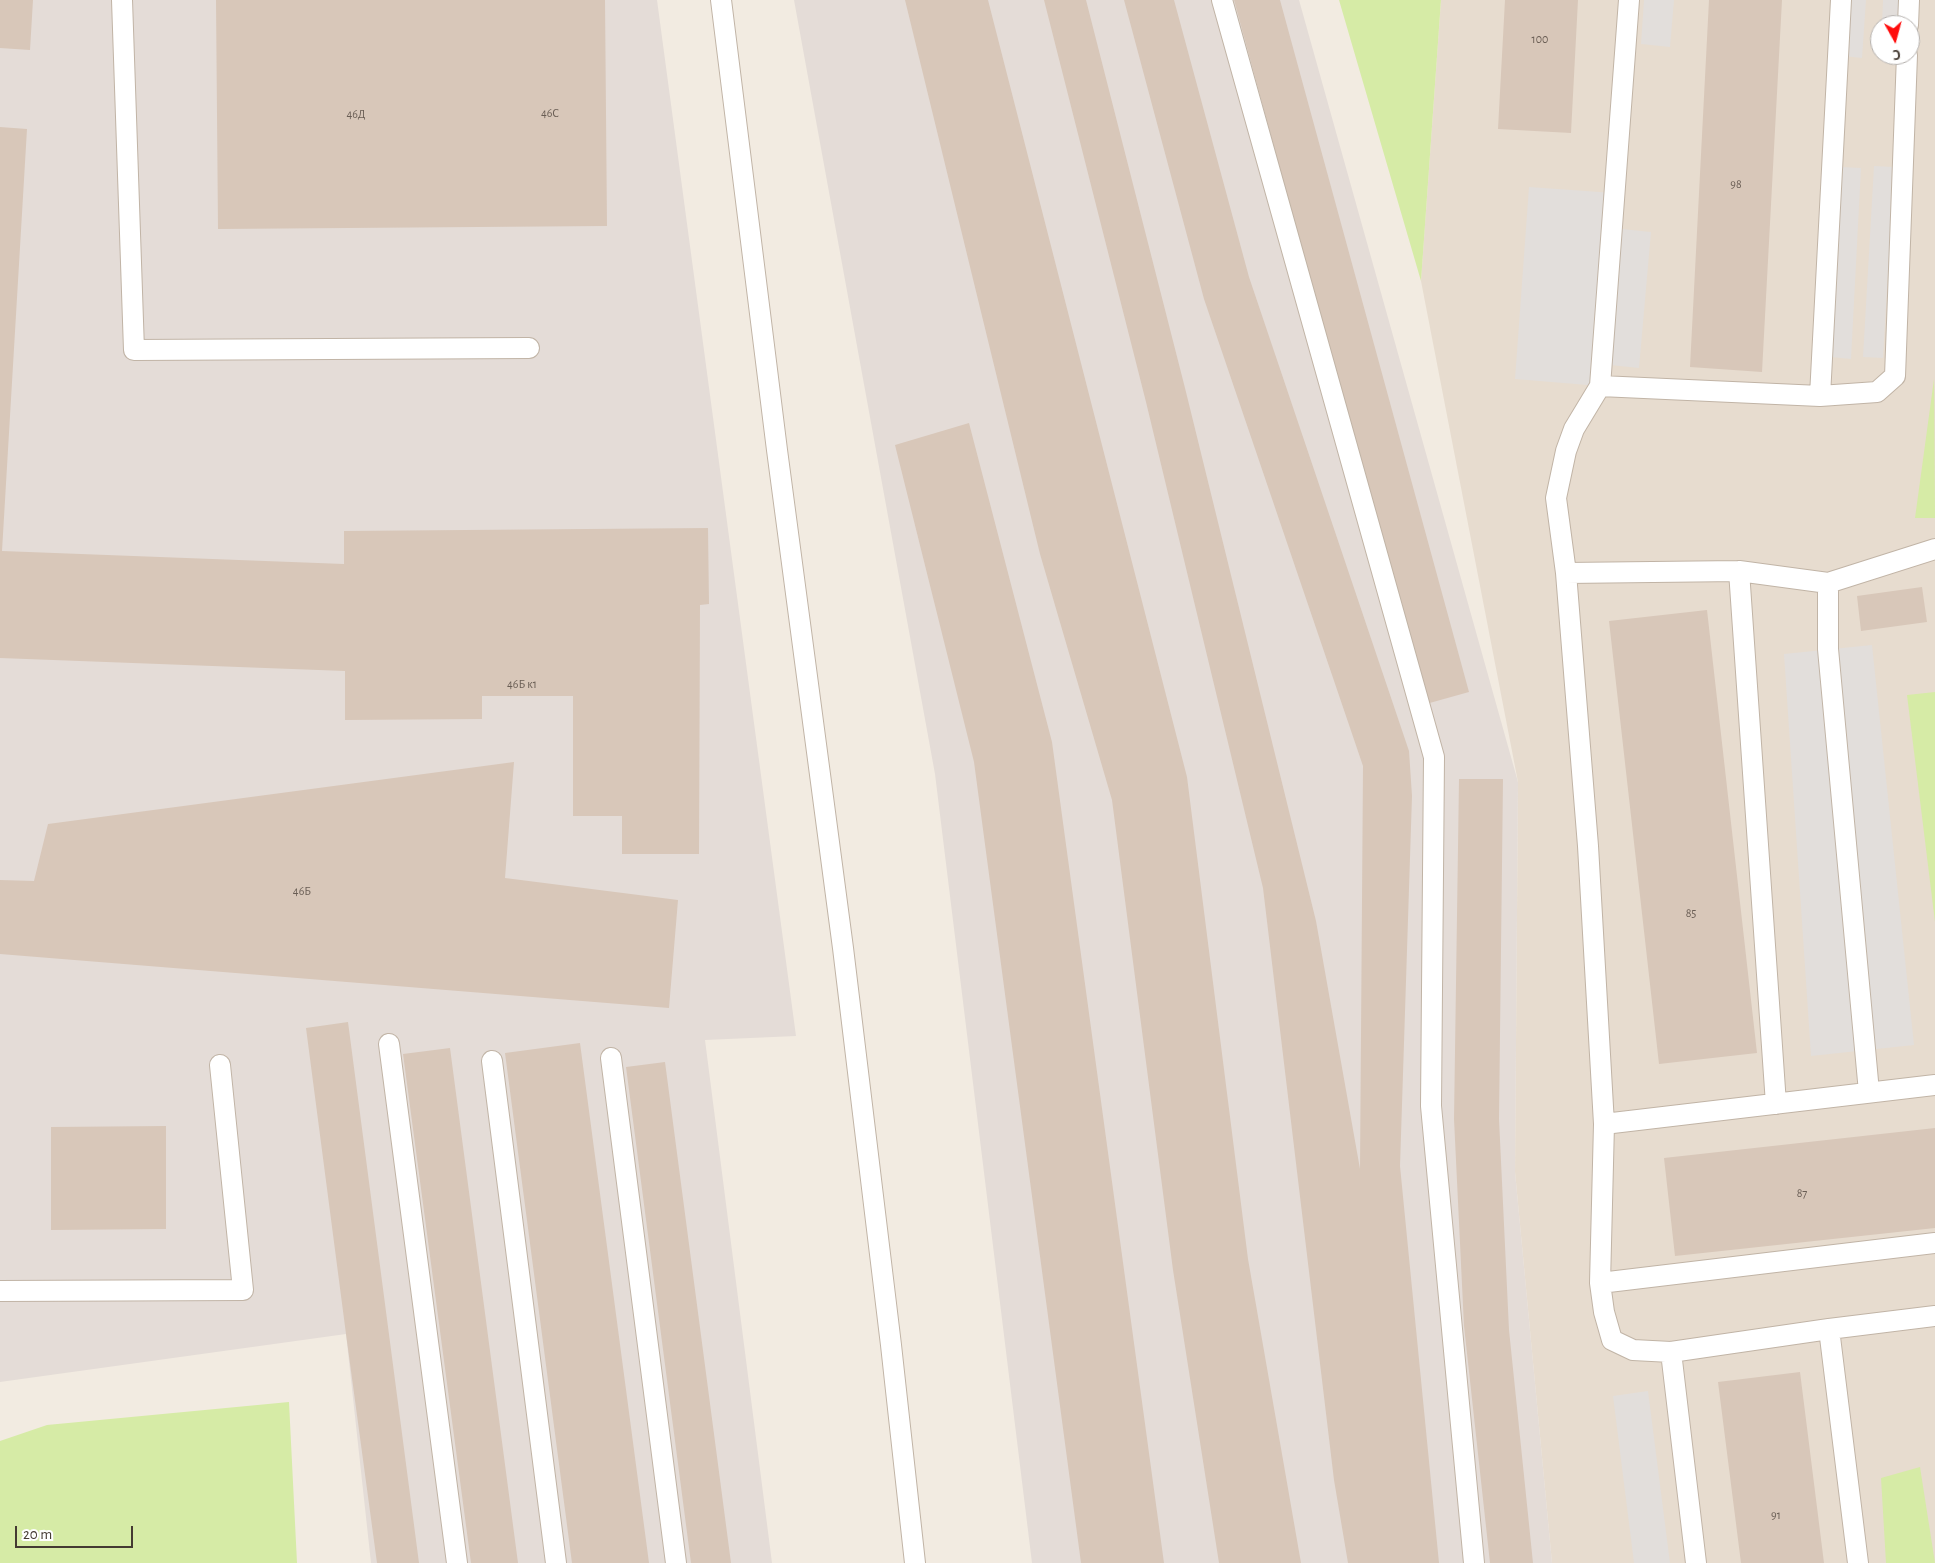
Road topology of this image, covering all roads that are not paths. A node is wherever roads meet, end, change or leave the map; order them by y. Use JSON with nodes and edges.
{"nodes":[{"id":1,"x":122,"y":0,"type":"edge"},
{"id":2,"x":721,"y":0,"type":"edge"},
{"id":3,"x":1222,"y":0,"type":"edge"},
{"id":4,"x":1628,"y":0,"type":"edge"},
{"id":5,"x":1841,"y":0,"type":"edge"},
{"id":6,"x":1909,"y":0,"type":"edge"},
{"id":7,"x":1908,"y":15,"type":"edge"},
{"id":8,"x":1907,"y":65,"type":"edge"},
{"id":9,"x":529,"y":348,"type":"dead end"},
{"id":10,"x":1600,"y":386,"type":"junction"},
{"id":11,"x":1820,"y":396,"type":"junction"},
{"id":12,"x":1935,"y":549,"type":"edge"},
{"id":13,"x":1739,"y":571,"type":"junction"},
{"id":14,"x":1566,"y":573,"type":"junction"},
{"id":15,"x":1828,"y":583,"type":"junction"},
{"id":16,"x":389,"y":1044,"type":"dead end"},
{"id":17,"x":611,"y":1058,"type":"dead end"},
{"id":18,"x":492,"y":1061,"type":"dead end"},
{"id":19,"x":220,"y":1065,"type":"dead end"},
{"id":20,"x":1935,"y":1085,"type":"edge"},
{"id":21,"x":1869,"y":1092,"type":"junction"},
{"id":22,"x":1776,"y":1104,"type":"junction"},
{"id":23,"x":1604,"y":1124,"type":"junction"},
{"id":24,"x":1935,"y":1243,"type":"edge"},
{"id":25,"x":1600,"y":1283,"type":"junction"},
{"id":26,"x":0,"y":1290,"type":"edge"},
{"id":27,"x":1935,"y":1316,"type":"edge"},
{"id":28,"x":1935,"y":1322,"type":"edge"},
{"id":29,"x":1830,"y":1329,"type":"junction"},
{"id":30,"x":1671,"y":1352,"type":"junction"},
{"id":31,"x":457,"y":1563,"type":"edge"},
{"id":32,"x":556,"y":1563,"type":"edge"},
{"id":33,"x":676,"y":1563,"type":"edge"},
{"id":34,"x":915,"y":1563,"type":"edge"},
{"id":35,"x":1474,"y":1563,"type":"edge"},
{"id":36,"x":1696,"y":1563,"type":"edge"},
{"id":37,"x":1858,"y":1563,"type":"edge"}],
"edges":[{"from":1,"to":9,"type":"lane"},
{"from":2,"to":34,"type":"lane"},
{"from":3,"to":35,"type":"lane"},
{"from":4,"to":10,"type":"lane"},
{"from":5,"to":11,"type":"lane"},
{"from":6,"to":7,"type":"lane"},
{"from":8,"to":11,"type":"lane"},
{"from":10,"to":11,"type":"lane"},
{"from":10,"to":14,"type":"lane"},
{"from":12,"to":15,"type":"lane"},
{"from":13,"to":14,"type":"lane"},
{"from":13,"to":15,"type":"lane"},
{"from":13,"to":22,"type":"lane"},
{"from":14,"to":23,"type":"lane"},
{"from":15,"to":21,"type":"lane"},
{"from":16,"to":31,"type":"lane"},
{"from":17,"to":33,"type":"lane"},
{"from":18,"to":32,"type":"lane"},
{"from":19,"to":26,"type":"lane"},
{"from":20,"to":21,"type":"lane"},
{"from":21,"to":22,"type":"lane"},
{"from":22,"to":23,"type":"lane"},
{"from":23,"to":25,"type":"lane"},
{"from":24,"to":25,"type":"lane"},
{"from":25,"to":30,"type":"lane"},
{"from":27,"to":28,"type":"lane"},
{"from":27,"to":29,"type":"lane"},
{"from":29,"to":30,"type":"lane"},
{"from":29,"to":37,"type":"lane"},
{"from":30,"to":36,"type":"lane"}]}
